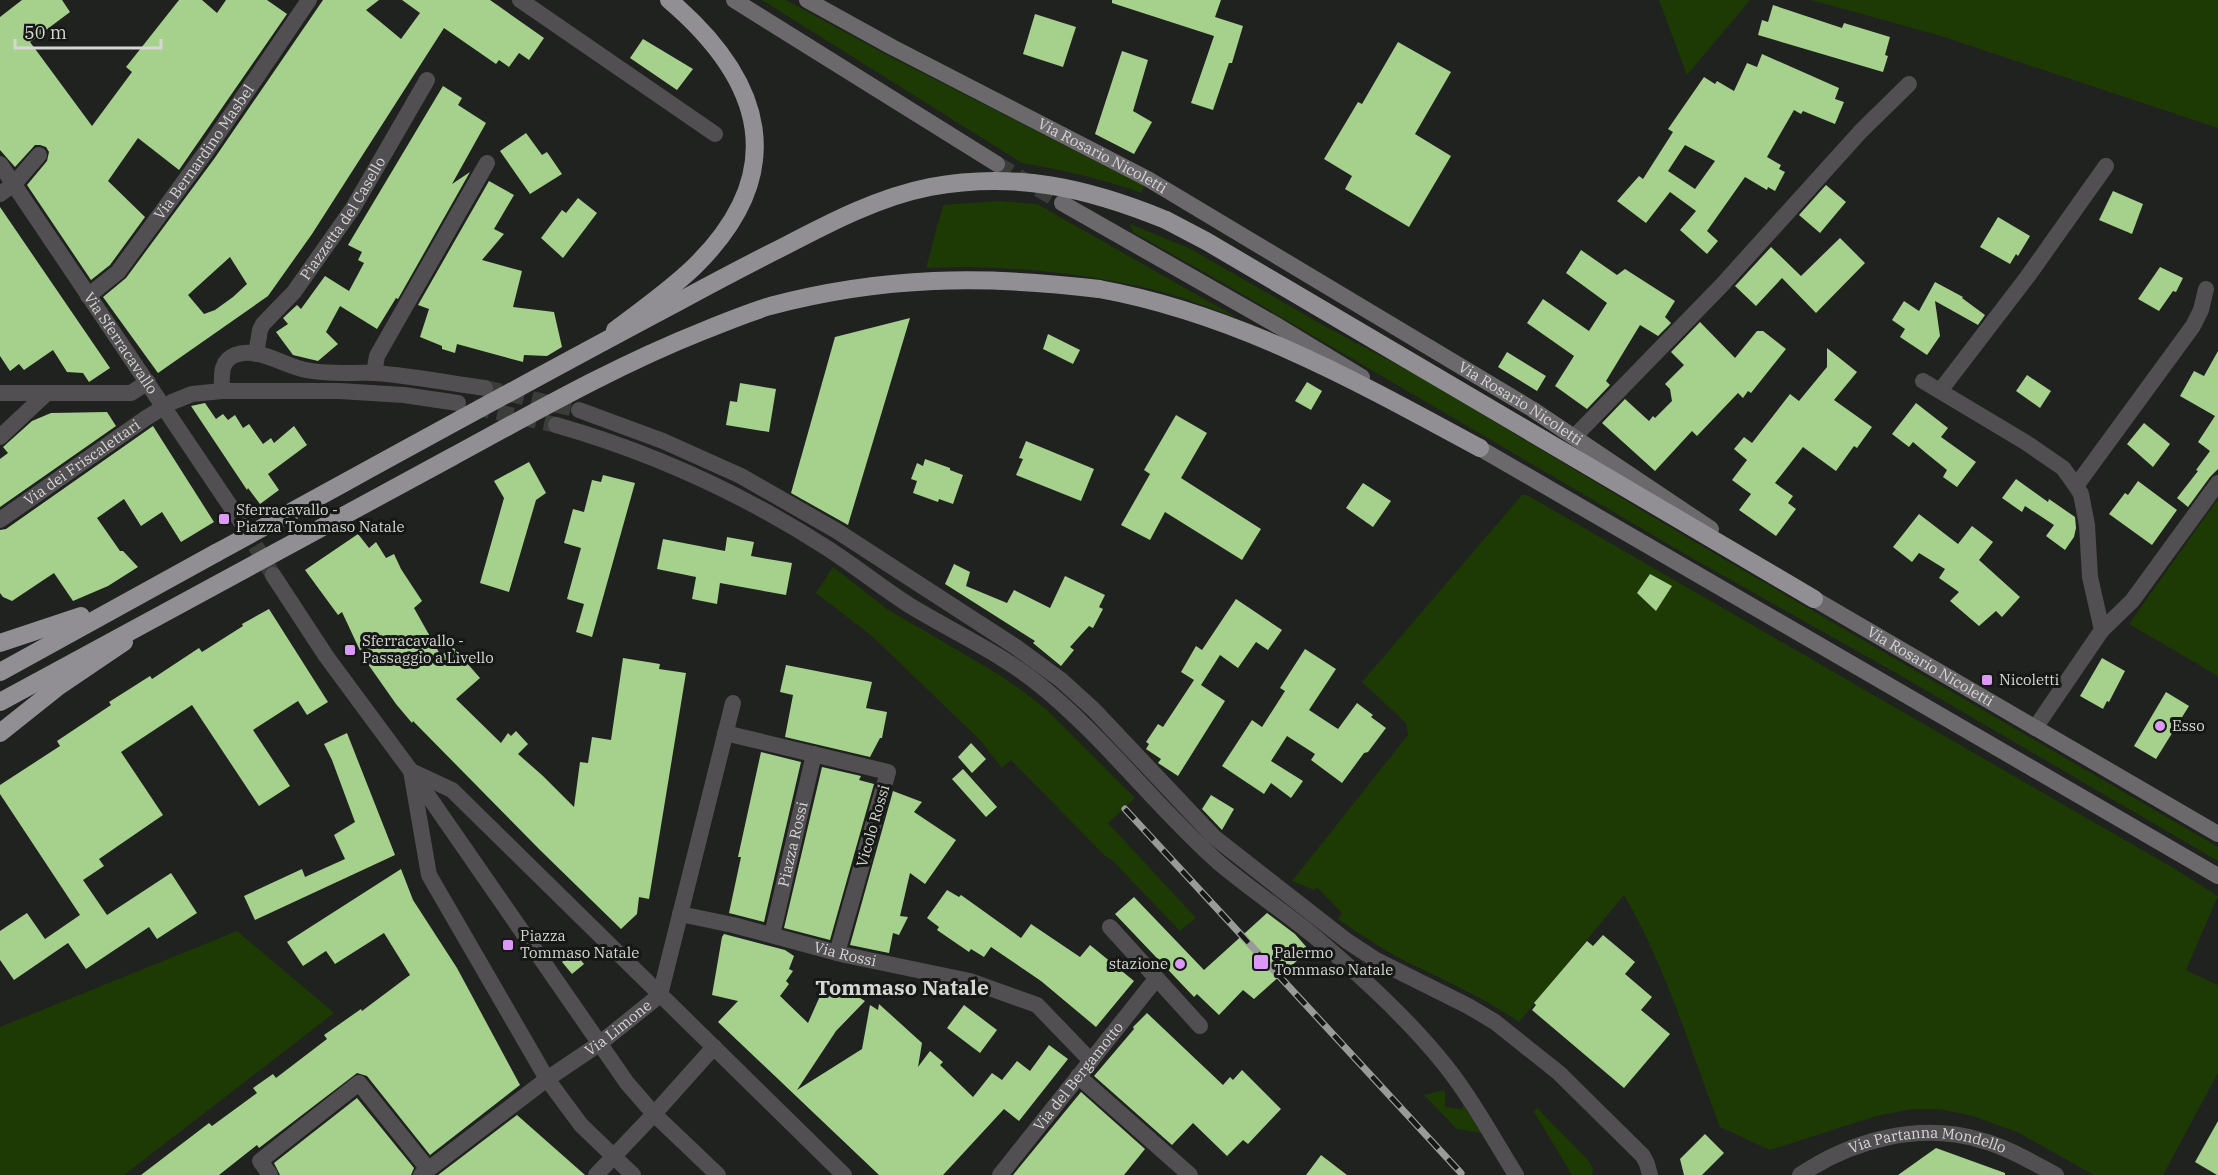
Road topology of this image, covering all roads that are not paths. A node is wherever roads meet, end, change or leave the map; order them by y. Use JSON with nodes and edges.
{"nodes":[{"id":1,"x":309,"y":0,"type":"edge"},
{"id":2,"x":520,"y":0,"type":"edge"},
{"id":3,"x":669,"y":0,"type":"edge"},
{"id":4,"x":734,"y":0,"type":"edge"},
{"id":5,"x":807,"y":0,"type":"edge"},
{"id":6,"x":427,"y":80,"type":"dead end"},
{"id":7,"x":1908,"y":84,"type":"dead end"},
{"id":8,"x":715,"y":135,"type":"dead end"},
{"id":9,"x":39,"y":155,"type":"dead end"},
{"id":10,"x":487,"y":163,"type":"dead end"},
{"id":11,"x":0,"y":164,"type":"edge"},
{"id":12,"x":997,"y":164,"type":"tunnel mouth"},
{"id":13,"x":2106,"y":166,"type":"dead end"},
{"id":14,"x":7,"y":189,"type":"edge"},
{"id":15,"x":1062,"y":202,"type":"tunnel mouth"},
{"id":16,"x":2206,"y":289,"type":"dead end"},
{"id":17,"x":88,"y":296,"type":"junction"},
{"id":18,"x":588,"y":350,"type":"junction"},
{"id":19,"x":256,"y":354,"type":"junction"},
{"id":20,"x":374,"y":373,"type":"junction"},
{"id":21,"x":1923,"y":381,"type":"dead end"},
{"id":22,"x":148,"y":382,"type":"junction"},
{"id":23,"x":485,"y":388,"type":"tunnel mouth"},
{"id":24,"x":1940,"y":390,"type":"junction"},
{"id":25,"x":222,"y":392,"type":"junction"},
{"id":26,"x":0,"y":393,"type":"edge"},
{"id":27,"x":46,"y":394,"type":"junction"},
{"id":28,"x":458,"y":404,"type":"tunnel mouth"},
{"id":29,"x":165,"y":407,"type":"junction"},
{"id":30,"x":579,"y":410,"type":"tunnel mouth"},
{"id":31,"x":555,"y":424,"type":"tunnel mouth"},
{"id":32,"x":1575,"y":436,"type":"junction"},
{"id":33,"x":0,"y":437,"type":"edge"},
{"id":34,"x":1480,"y":448,"type":"junction"},
{"id":35,"x":2218,"y":483,"type":"edge"},
{"id":36,"x":2076,"y":486,"type":"junction"},
{"id":37,"x":0,"y":520,"type":"edge"},
{"id":38,"x":242,"y":522,"type":"tunnel mouth"},
{"id":39,"x":216,"y":553,"type":"junction"},
{"id":40,"x":231,"y":575,"type":"junction"},
{"id":41,"x":273,"y":575,"type":"tunnel mouth"},
{"id":42,"x":1814,"y":599,"type":"junction"},
{"id":43,"x":2102,"y":630,"type":"junction"},
{"id":44,"x":0,"y":643,"type":"edge"},
{"id":45,"x":0,"y":672,"type":"edge"},
{"id":46,"x":0,"y":702,"type":"edge"},
{"id":47,"x":732,"y":703,"type":"dead end"},
{"id":48,"x":2035,"y":728,"type":"junction"},
{"id":49,"x":0,"y":733,"type":"edge"},
{"id":50,"x":725,"y":733,"type":"junction"},
{"id":51,"x":814,"y":754,"type":"junction"},
{"id":52,"x":411,"y":771,"type":"junction"},
{"id":53,"x":2218,"y":834,"type":"edge"},
{"id":54,"x":2218,"y":876,"type":"edge"},
{"id":55,"x":680,"y":914,"type":"junction"},
{"id":56,"x":1110,"y":927,"type":"dead end"},
{"id":57,"x":772,"y":935,"type":"junction"},
{"id":58,"x":837,"y":953,"type":"junction"},
{"id":59,"x":1156,"y":979,"type":"junction"},
{"id":60,"x":660,"y":994,"type":"junction"},
{"id":61,"x":1200,"y":1026,"type":"dead end"},
{"id":62,"x":599,"y":1044,"type":"junction"},
{"id":63,"x":714,"y":1047,"type":"junction"},
{"id":64,"x":1091,"y":1061,"type":"junction"},
{"id":65,"x":1078,"y":1076,"type":"junction"},
{"id":66,"x":547,"y":1080,"type":"junction"},
{"id":67,"x":654,"y":1114,"type":"junction"},
{"id":68,"x":614,"y":1157,"type":"junction"},
{"id":69,"x":425,"y":1172,"type":"edge"},
{"id":70,"x":270,"y":1175,"type":"edge"},
{"id":71,"x":596,"y":1175,"type":"edge"},
{"id":72,"x":633,"y":1175,"type":"edge"},
{"id":73,"x":717,"y":1175,"type":"edge"},
{"id":74,"x":844,"y":1175,"type":"edge"},
{"id":75,"x":1000,"y":1175,"type":"edge"},
{"id":76,"x":1190,"y":1175,"type":"edge"},
{"id":77,"x":1516,"y":1175,"type":"edge"},
{"id":78,"x":1650,"y":1175,"type":"edge"},
{"id":79,"x":1800,"y":1175,"type":"edge"},
{"id":80,"x":2056,"y":1175,"type":"edge"}],
"edges":[{"from":1,"to":17,"type":"street","name":"Via Bernardino Masbel"},
{"from":2,"to":8,"type":"street"},
{"from":3,"to":18,"type":"highway","bridge":true},
{"from":4,"to":12,"type":"main road"},
{"from":5,"to":32,"type":"main road","name":"Via Rosario Nicoletti"},
{"from":6,"to":19,"type":"street","name":"Piazzetta del Casello"},
{"from":7,"to":32,"type":"street"},
{"from":9,"to":14,"type":"street"},
{"from":10,"to":20,"type":"street"},
{"from":11,"to":14,"type":"street","name":"Via Sferracavallo"},
{"from":13,"to":24,"type":"street"},
{"from":14,"to":17,"type":"street","name":"Via Sferracavallo"},
{"from":15,"to":34,"type":"main road"},
{"from":16,"to":36,"type":"street"},
{"from":17,"to":22,"type":"street","name":"Via Sferracavallo"},
{"from":18,"to":39,"type":"highway","bridge":true},
{"from":18,"to":42,"type":"highway","bridge":true},
{"from":19,"to":20,"type":"street"},
{"from":19,"to":25,"type":"street"},
{"from":20,"to":23,"type":"street"},
{"from":21,"to":24,"type":"street"},
{"from":22,"to":27,"type":"street"},
{"from":22,"to":29,"type":"street","name":"Via Sferracavallo"},
{"from":24,"to":36,"type":"street"},
{"from":25,"to":28,"type":"street","name":"Via dei Friscalettari"},
{"from":25,"to":29,"type":"street","name":"Via dei Friscalettari"},
{"from":26,"to":27,"type":"street"},
{"from":27,"to":33,"type":"street"},
{"from":29,"to":37,"type":"street","name":"Via dei Friscalettari"},
{"from":29,"to":38,"type":"street","name":"Via Sferracavallo"},
{"from":30,"to":78,"type":"street"},
{"from":31,"to":77,"type":"street"},
{"from":32,"to":42,"type":"main road","name":"Via Rosario Nicoletti"},
{"from":34,"to":40,"type":"highway","bridge":true},
{"from":34,"to":54,"type":"main road"},
{"from":35,"to":43,"type":"street"},
{"from":36,"to":43,"type":"street"},
{"from":39,"to":44,"type":"highway"},
{"from":39,"to":45,"type":"highway"},
{"from":40,"to":46,"type":"highway","bridge":true},
{"from":40,"to":49,"type":"highway","bridge":true},
{"from":41,"to":52,"type":"street"},
{"from":42,"to":48,"type":"main road","name":"Via Rosario Nicoletti"},
{"from":43,"to":48,"type":"street"},
{"from":47,"to":50,"type":"street","name":"Via Limone"},
{"from":48,"to":53,"type":"main road","name":"Via Rosario Nicoletti"},
{"from":50,"to":51,"type":"street"},
{"from":50,"to":55,"type":"street","name":"Via Limone"},
{"from":51,"to":57,"type":"street","name":"Piazza Rossi"},
{"from":51,"to":58,"type":"street","name":"Vicolo Rossi"},
{"from":52,"to":60,"type":"street"},
{"from":52,"to":62,"type":"street"},
{"from":52,"to":66,"type":"street"},
{"from":55,"to":57,"type":"street","name":"Via Rossi"},
{"from":55,"to":60,"type":"street","name":"Via Limone"},
{"from":56,"to":59,"type":"street"},
{"from":57,"to":58,"type":"street","name":"Via Rossi"},
{"from":58,"to":64,"type":"street","name":"Via Rossi"},
{"from":59,"to":61,"type":"street"},
{"from":59,"to":64,"type":"street","name":"Via del Bergamotto"},
{"from":60,"to":62,"type":"street","name":"Via Limone"},
{"from":60,"to":63,"type":"street"},
{"from":62,"to":66,"type":"street","name":"Via Limone"},
{"from":62,"to":67,"type":"street"},
{"from":63,"to":67,"type":"street"},
{"from":63,"to":74,"type":"street"},
{"from":64,"to":65,"type":"street","name":"Via del Bergamotto"},
{"from":65,"to":75,"type":"street","name":"Via del Bergamotto"},
{"from":65,"to":76,"type":"street"},
{"from":66,"to":68,"type":"street"},
{"from":66,"to":69,"type":"street","name":"Via Limone"},
{"from":67,"to":68,"type":"street"},
{"from":67,"to":73,"type":"street"},
{"from":68,"to":71,"type":"street"},
{"from":68,"to":72,"type":"street"},
{"from":69,"to":70,"type":"street"},
{"from":79,"to":80,"type":"street","name":"Via Partanna Mondello"}]}
